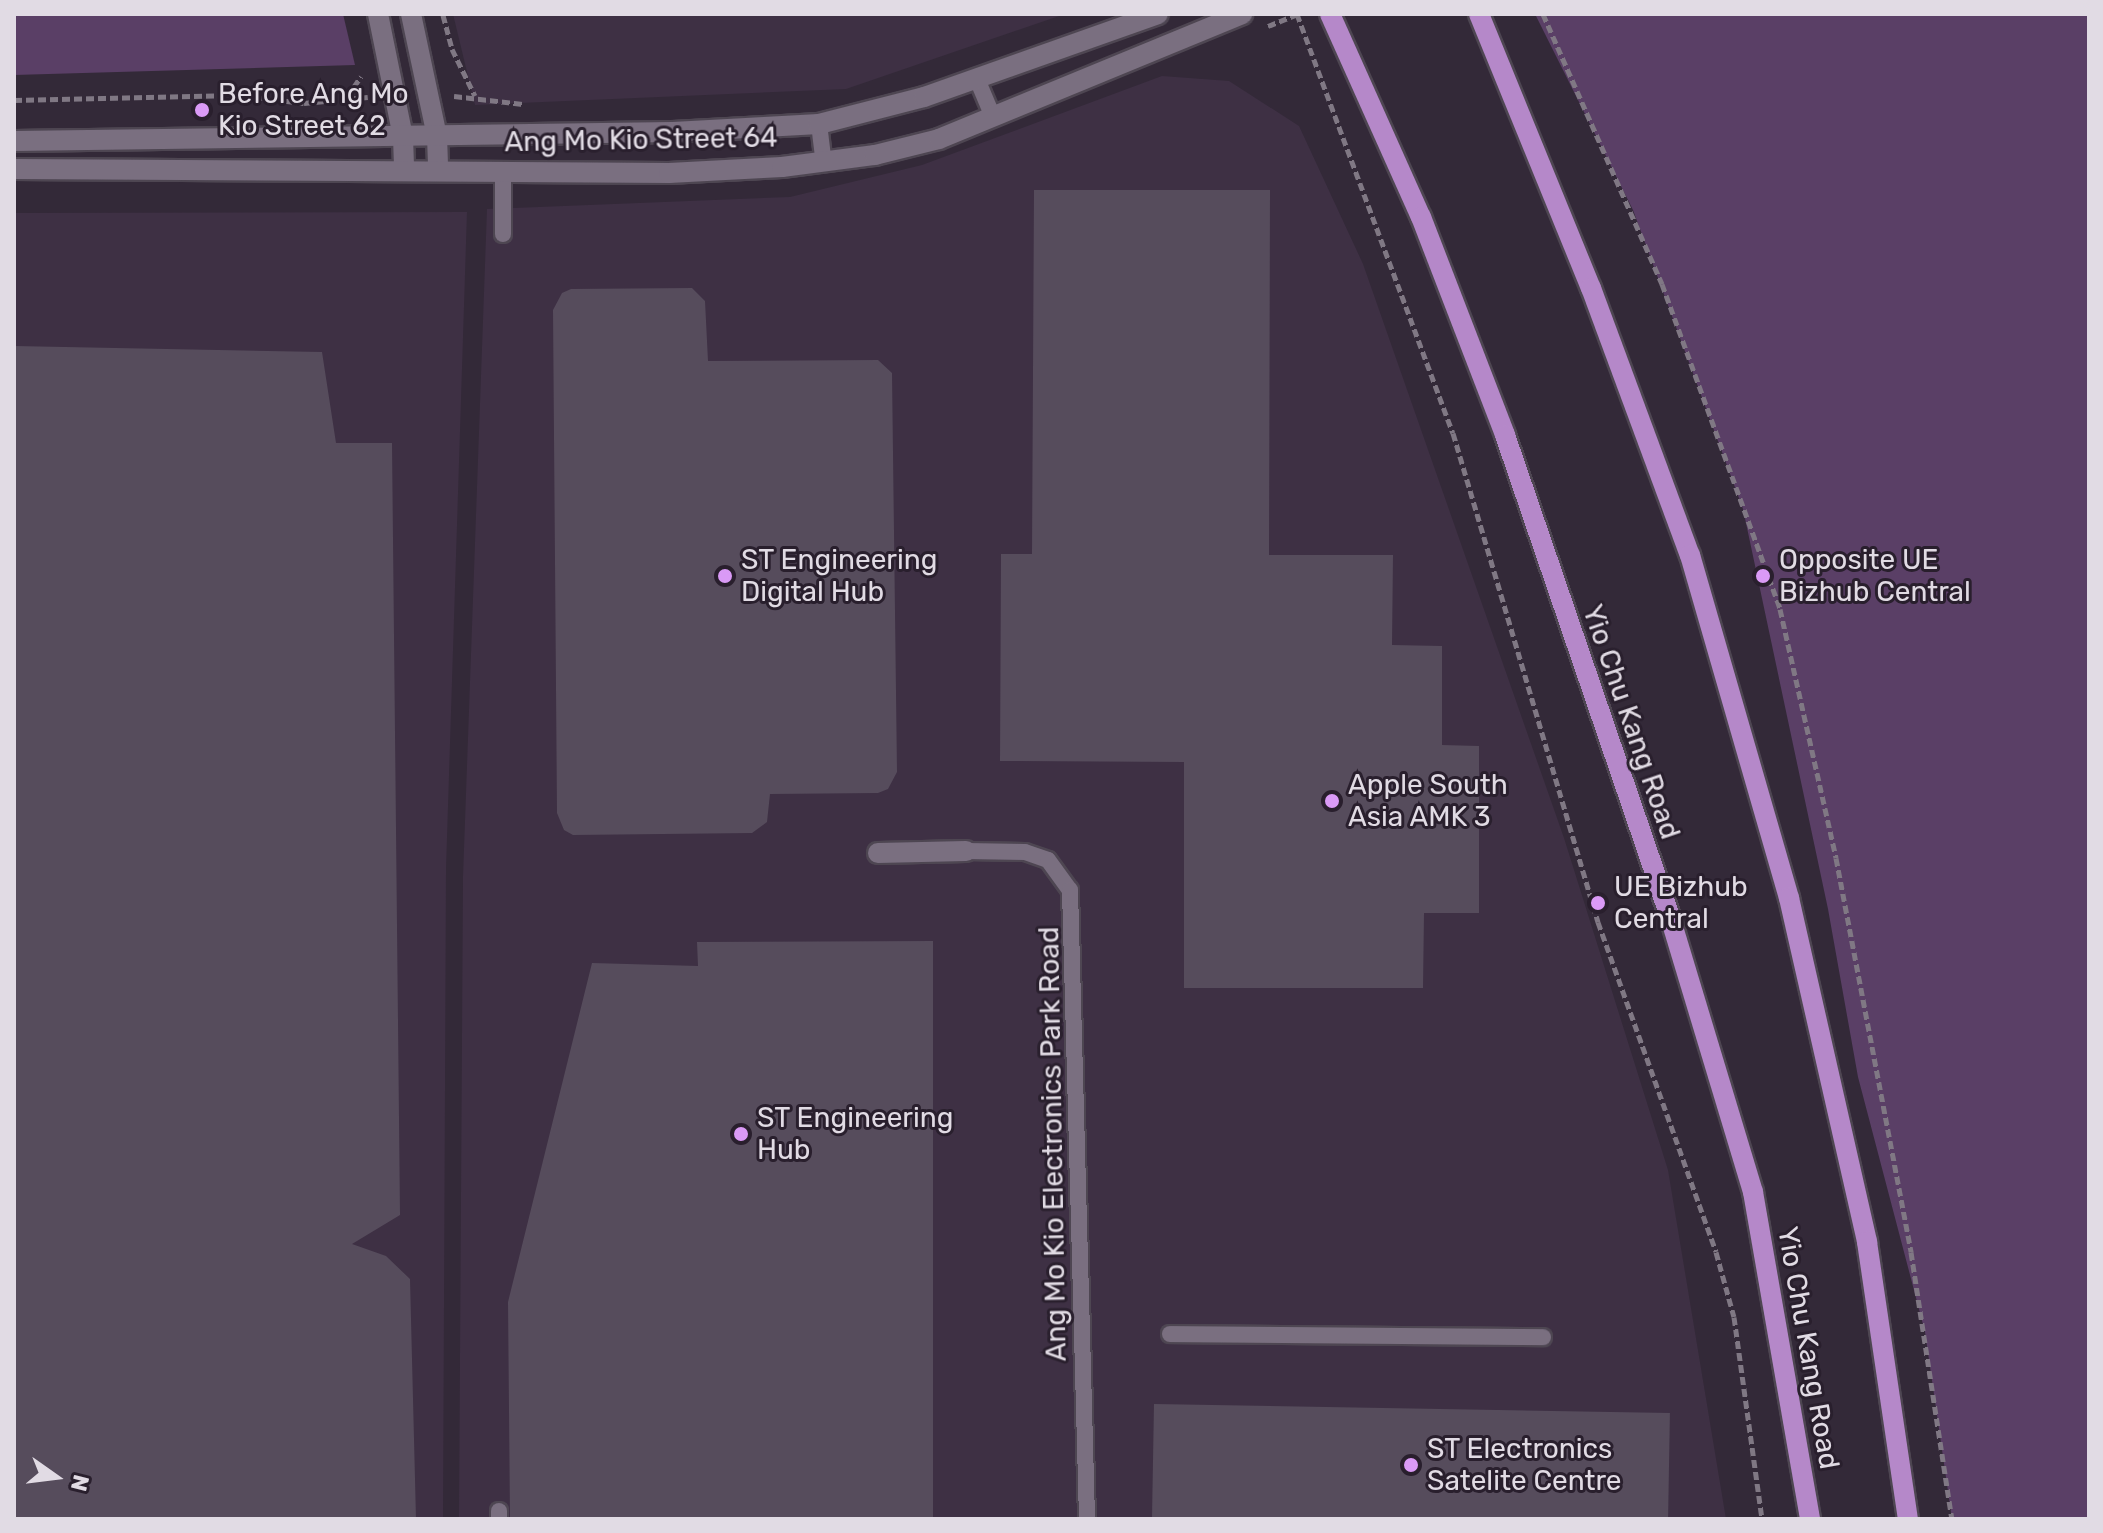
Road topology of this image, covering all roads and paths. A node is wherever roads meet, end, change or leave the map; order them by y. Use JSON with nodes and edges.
{"nodes":[{"id":1,"x":378,"y":14,"type":"edge"},
{"id":2,"x":411,"y":14,"type":"edge"},
{"id":3,"x":443,"y":14,"type":"edge"},
{"id":4,"x":1158,"y":14,"type":"edge"},
{"id":5,"x":1242,"y":14,"type":"edge"},
{"id":6,"x":1297,"y":14,"type":"edge"},
{"id":7,"x":1330,"y":14,"type":"edge"},
{"id":8,"x":1479,"y":14,"type":"edge"},
{"id":9,"x":1543,"y":14,"type":"edge"},
{"id":10,"x":977,"y":79,"type":"junction"},
{"id":11,"x":428,"y":95,"type":"junction"},
{"id":12,"x":395,"y":96,"type":"junction"},
{"id":13,"x":475,"y":96,"type":"junction"},
{"id":14,"x":14,"y":100,"type":"edge"},
{"id":15,"x":539,"y":104,"type":"dead end"},
{"id":16,"x":993,"y":117,"type":"junction"},
{"id":17,"x":819,"y":124,"type":"junction"},
{"id":18,"x":437,"y":136,"type":"junction"},
{"id":19,"x":403,"y":137,"type":"junction"},
{"id":20,"x":14,"y":141,"type":"edge"},
{"id":21,"x":824,"y":162,"type":"junction"},
{"id":22,"x":404,"y":168,"type":"junction"},
{"id":23,"x":14,"y":169,"type":"edge"},
{"id":24,"x":438,"y":169,"type":"junction"},
{"id":25,"x":503,"y":170,"type":"junction"},
{"id":26,"x":503,"y":234,"type":"dead end"},
{"id":27,"x":966,"y":851,"type":"joint"},
{"id":28,"x":878,"y":853,"type":"dead end"},
{"id":29,"x":1170,"y":1334,"type":"dead end"},
{"id":30,"x":1543,"y":1337,"type":"dead end"},
{"id":31,"x":1087,"y":1519,"type":"edge"},
{"id":32,"x":1762,"y":1519,"type":"edge"},
{"id":33,"x":1810,"y":1519,"type":"edge"},
{"id":34,"x":1908,"y":1519,"type":"edge"},
{"id":35,"x":1952,"y":1519,"type":"edge"}],
"edges":[{"from":1,"to":12,"type":"street"},
{"from":2,"to":11,"type":"street"},
{"from":3,"to":13,"type":"path"},
{"from":4,"to":10,"type":"street","name":"Ang Mo Kio Street 64"},
{"from":5,"to":16,"type":"street","name":"Ang Mo Kio Street 64"},
{"from":6,"to":32,"type":"path"},
{"from":7,"to":33,"type":"main road","name":"Yio Chu Kang Road"},
{"from":8,"to":34,"type":"main road"},
{"from":9,"to":35,"type":"path"},
{"from":10,"to":16,"type":"lane"},
{"from":10,"to":17,"type":"street","name":"Ang Mo Kio Street 64"},
{"from":11,"to":13,"type":"path"},
{"from":11,"to":18,"type":"street"},
{"from":12,"to":14,"type":"path"},
{"from":12,"to":19,"type":"street"},
{"from":13,"to":15,"type":"path"},
{"from":16,"to":21,"type":"street","name":"Ang Mo Kio Street 64"},
{"from":17,"to":18,"type":"street","name":"Ang Mo Kio Street 64"},
{"from":17,"to":21,"type":"lane"},
{"from":18,"to":19,"type":"street","name":"Ang Mo Kio Street 64"},
{"from":18,"to":24,"type":"street"},
{"from":19,"to":20,"type":"street","name":"Ang Mo Kio Street 64"},
{"from":19,"to":22,"type":"street"},
{"from":21,"to":25,"type":"street","name":"Ang Mo Kio Street 64"},
{"from":22,"to":23,"type":"street","name":"Ang Mo Kio Street 64"},
{"from":22,"to":24,"type":"street","name":"Ang Mo Kio Street 64"},
{"from":24,"to":25,"type":"street","name":"Ang Mo Kio Street 64"},
{"from":25,"to":26,"type":"lane"},
{"from":27,"to":28,"type":"street"},
{"from":27,"to":31,"type":"lane","name":"Ang Mo Kio Electronics Park Road"},
{"from":29,"to":30,"type":"lane"}]}
